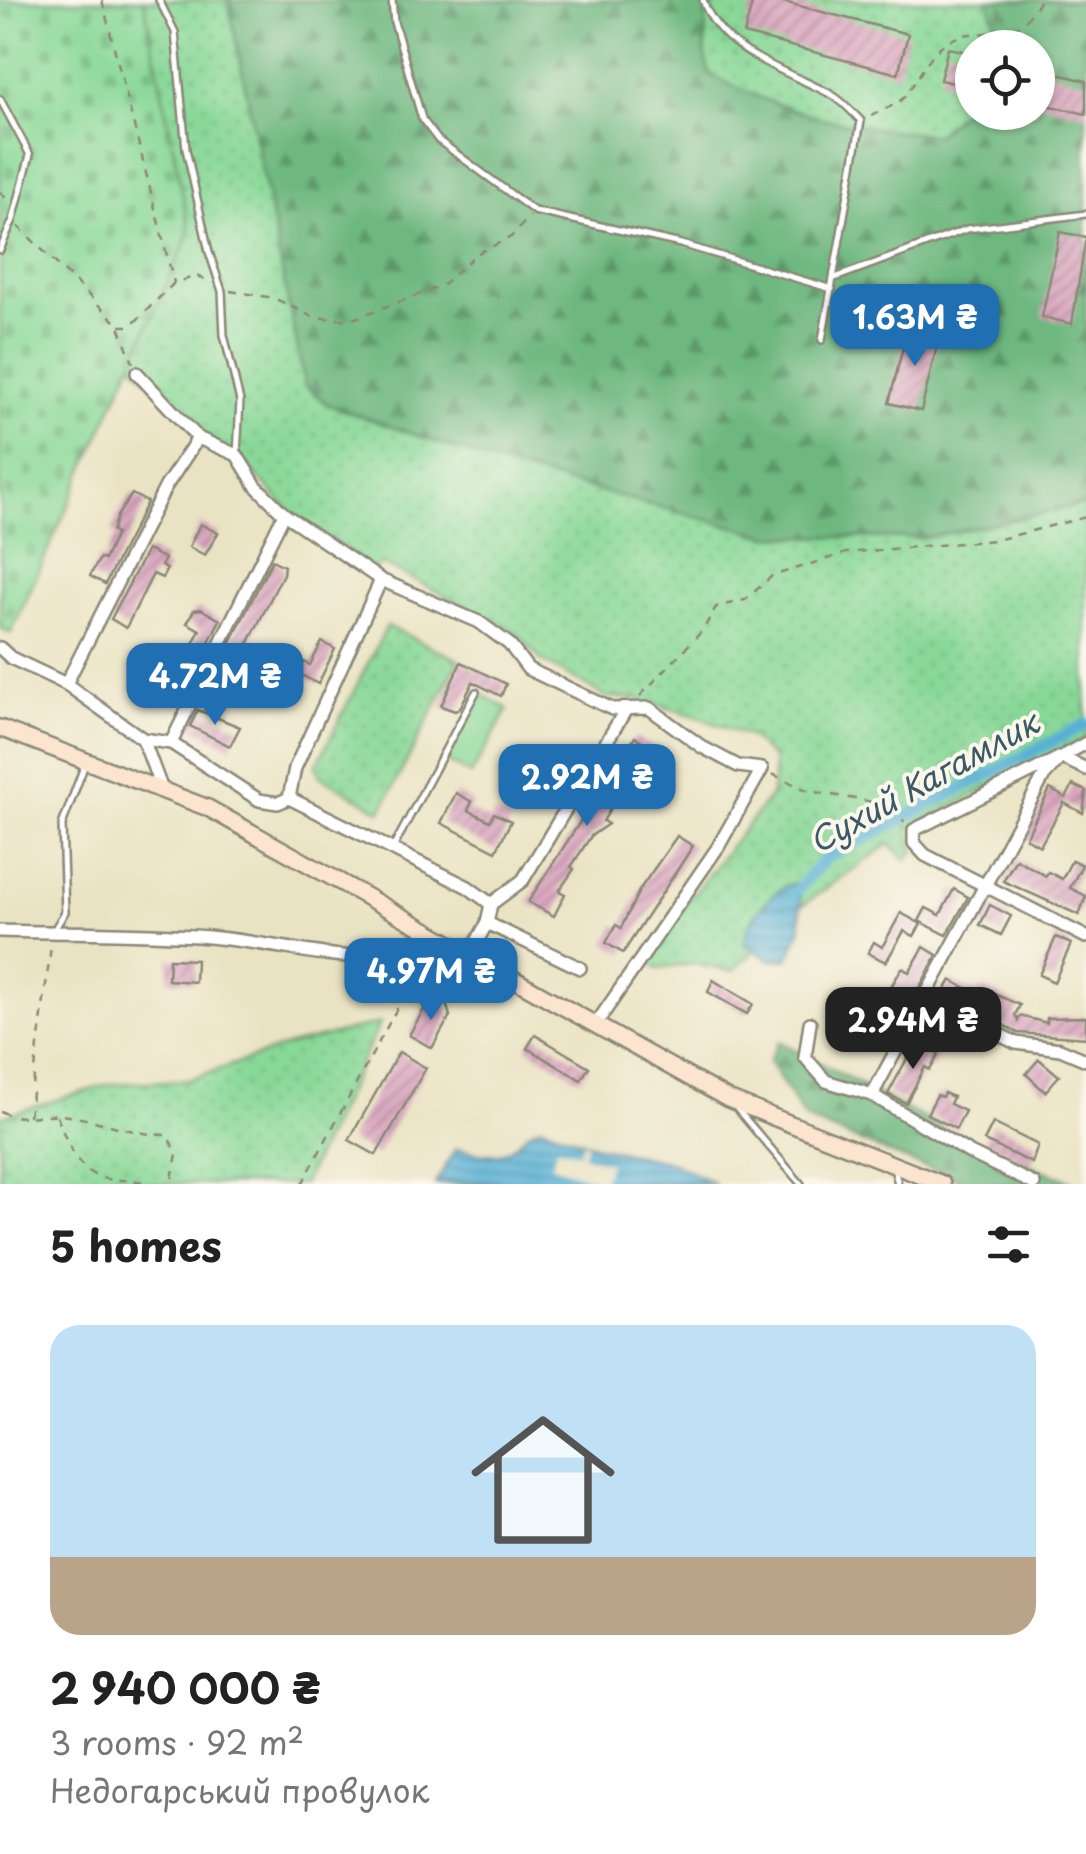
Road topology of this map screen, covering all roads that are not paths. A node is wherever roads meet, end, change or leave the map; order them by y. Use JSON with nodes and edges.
{"nodes":[{"id":1,"x":159,"y":0,"type":"edge"},
{"id":2,"x":392,"y":0,"type":"edge"},
{"id":3,"x":703,"y":0,"type":"edge"},
{"id":4,"x":0,"y":98,"type":"edge"},
{"id":5,"x":1086,"y":214,"type":"edge"},
{"id":6,"x":0,"y":250,"type":"edge"},
{"id":7,"x":835,"y":278,"type":"junction"},
{"id":8,"x":832,"y":289,"type":"junction"},
{"id":9,"x":822,"y":340,"type":"dead end"},
{"id":10,"x":138,"y":374,"type":"road end"},
{"id":11,"x":198,"y":438,"type":"junction"},
{"id":12,"x":236,"y":455,"type":"junction"},
{"id":13,"x":284,"y":514,"type":"junction"},
{"id":14,"x":382,"y":580,"type":"junction"},
{"id":15,"x":0,"y":648,"type":"edge"},
{"id":16,"x":66,"y":684,"type":"junction"},
{"id":17,"x":476,"y":692,"type":"dead end"},
{"id":18,"x":625,"y":712,"type":"junction"},
{"id":19,"x":0,"y":728,"type":"edge"},
{"id":20,"x":144,"y":738,"type":"junction"},
{"id":21,"x":171,"y":743,"type":"junction"},
{"id":22,"x":1086,"y":743,"type":"edge"},
{"id":23,"x":1061,"y":757,"type":"junction"},
{"id":24,"x":87,"y":761,"type":"junction"},
{"id":25,"x":1086,"y":769,"type":"edge"},
{"id":26,"x":162,"y":790,"type":"junction"},
{"id":27,"x":290,"y":798,"type":"junction"},
{"id":28,"x":393,"y":848,"type":"junction"},
{"id":29,"x":985,"y":885,"type":"junction"},
{"id":30,"x":491,"y":904,"type":"junction"},
{"id":31,"x":486,"y":923,"type":"junction"},
{"id":32,"x":0,"y":931,"type":"edge"},
{"id":33,"x":53,"y":932,"type":"junction"},
{"id":34,"x":1086,"y":936,"type":"edge"},
{"id":35,"x":452,"y":944,"type":"junction"},
{"id":36,"x":470,"y":954,"type":"junction"},
{"id":37,"x":580,"y":968,"type":"dead end"},
{"id":38,"x":924,"y":997,"type":"junction"},
{"id":39,"x":596,"y":1024,"type":"junction"},
{"id":40,"x":810,"y":1024,"type":"dead end"},
{"id":41,"x":1086,"y":1060,"type":"edge"},
{"id":42,"x":872,"y":1094,"type":"junction"},
{"id":43,"x":728,"y":1099,"type":"junction"},
{"id":44,"x":893,"y":1164,"type":"junction"},
{"id":45,"x":801,"y":1184,"type":"edge"},
{"id":46,"x":898,"y":1184,"type":"edge"},
{"id":47,"x":942,"y":1184,"type":"edge"},
{"id":48,"x":1034,"y":1184,"type":"edge"}],
"edges":[{"from":1,"to":12,"type":"lane"},
{"from":2,"to":8,"type":"lane"},
{"from":3,"to":7,"type":"lane"},
{"from":4,"to":6,"type":"lane"},
{"from":5,"to":7,"type":"lane"},
{"from":7,"to":8,"type":"lane"},
{"from":8,"to":9,"type":"lane"},
{"from":10,"to":11,"type":"street"},
{"from":11,"to":12,"type":"street"},
{"from":11,"to":16,"type":"street"},
{"from":12,"to":13,"type":"street"},
{"from":13,"to":14,"type":"street"},
{"from":13,"to":21,"type":"street"},
{"from":14,"to":18,"type":"street"},
{"from":14,"to":27,"type":"street"},
{"from":15,"to":16,"type":"street"},
{"from":16,"to":20,"type":"street"},
{"from":17,"to":28,"type":"lane"},
{"from":18,"to":30,"type":"street"},
{"from":18,"to":39,"type":"street"},
{"from":19,"to":24,"type":"main road"},
{"from":20,"to":21,"type":"street"},
{"from":20,"to":26,"type":"street"},
{"from":21,"to":27,"type":"street"},
{"from":22,"to":23,"type":"street"},
{"from":23,"to":25,"type":"street"},
{"from":23,"to":29,"type":"street"},
{"from":23,"to":29,"type":"street"},
{"from":24,"to":26,"type":"main road"},
{"from":24,"to":33,"type":"lane"},
{"from":26,"to":35,"type":"main road"},
{"from":27,"to":28,"type":"street"},
{"from":28,"to":30,"type":"street"},
{"from":29,"to":34,"type":"street"},
{"from":29,"to":38,"type":"street"},
{"from":30,"to":31,"type":"street"},
{"from":31,"to":36,"type":"street"},
{"from":31,"to":37,"type":"street"},
{"from":32,"to":33,"type":"street"},
{"from":33,"to":35,"type":"street"},
{"from":35,"to":36,"type":"main road"},
{"from":36,"to":39,"type":"main road"},
{"from":38,"to":41,"type":"street"},
{"from":38,"to":42,"type":"street"},
{"from":39,"to":43,"type":"main road"},
{"from":40,"to":42,"type":"street"},
{"from":42,"to":48,"type":"street"},
{"from":43,"to":44,"type":"main road"},
{"from":43,"to":45,"type":"lane"},
{"from":44,"to":46,"type":"lane"},
{"from":44,"to":47,"type":"main road"}]}
